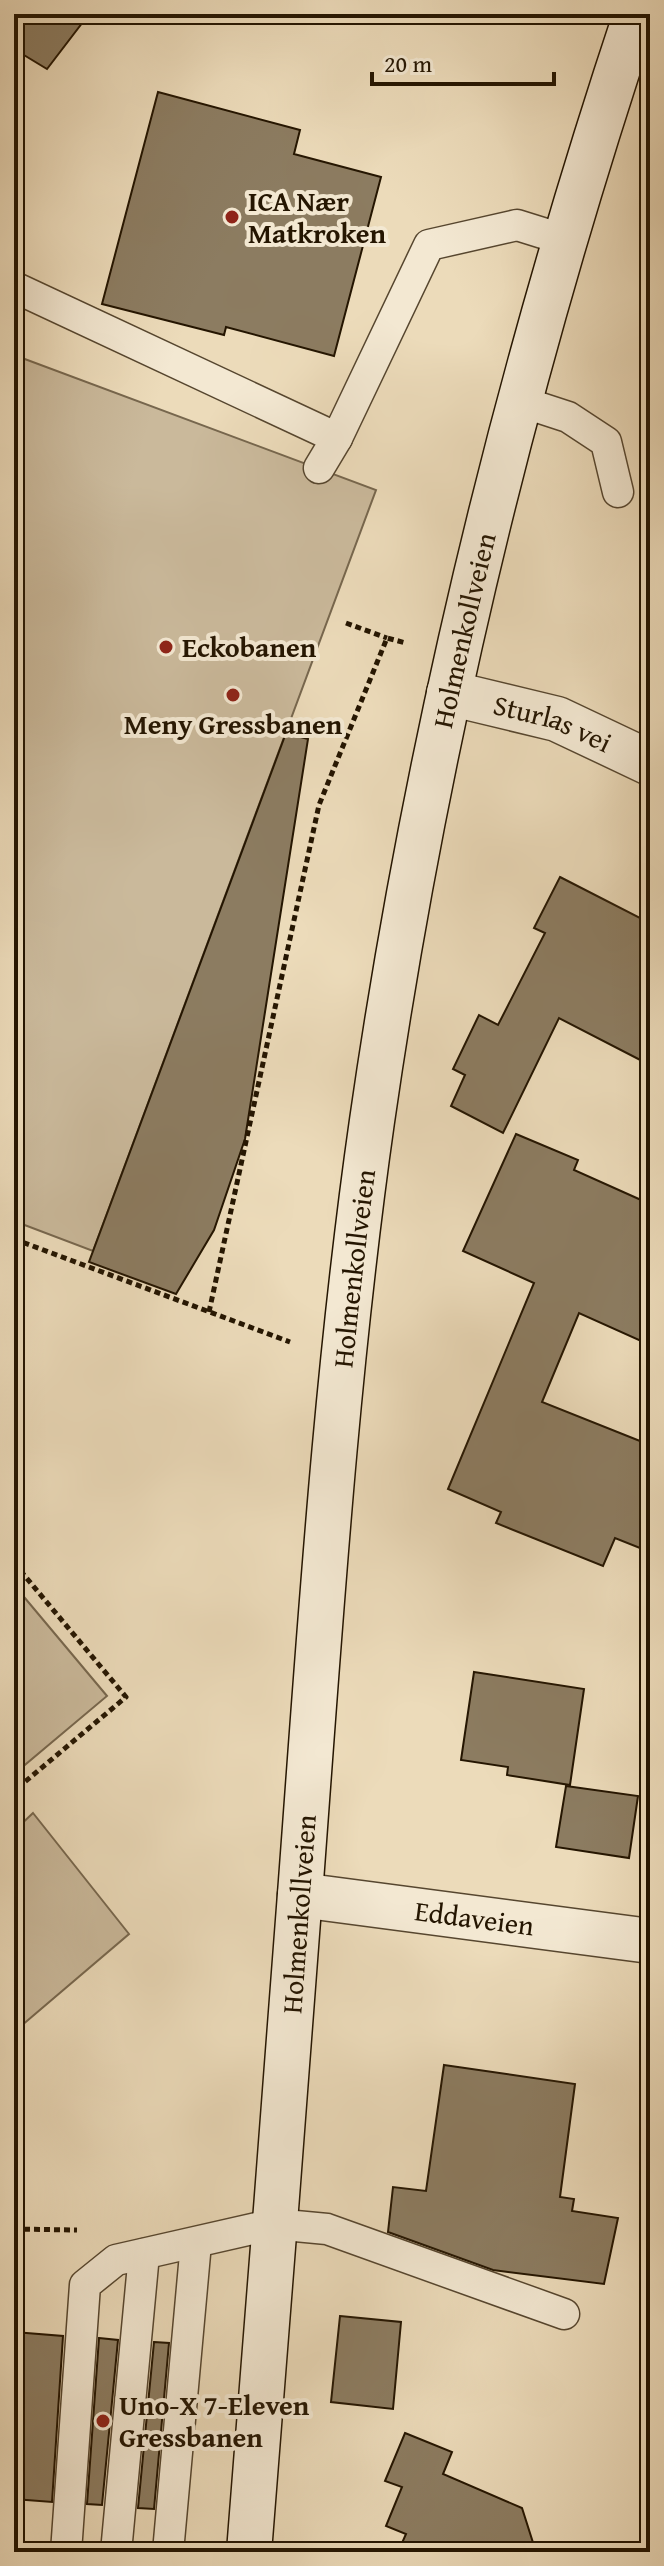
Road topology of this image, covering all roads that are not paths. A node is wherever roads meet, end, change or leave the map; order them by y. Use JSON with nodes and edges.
{"nodes":[{"id":1,"x":636,"y":14,"type":"edge"},
{"id":2,"x":565,"y":240,"type":"junction"},
{"id":3,"x":14,"y":287,"type":"edge"},
{"id":4,"x":519,"y":401,"type":"junction"},
{"id":5,"x":337,"y":438,"type":"junction"},
{"id":6,"x":319,"y":468,"type":"dead end"},
{"id":7,"x":618,"y":492,"type":"dead end"},
{"id":8,"x":449,"y":693,"type":"junction"},
{"id":9,"x":650,"y":763,"type":"edge"},
{"id":10,"x":300,"y":1895,"type":"junction"},
{"id":11,"x":650,"y":1941,"type":"edge"},
{"id":12,"x":274,"y":2224,"type":"junction"},
{"id":13,"x":196,"y":2243,"type":"junction"},
{"id":14,"x":144,"y":2254,"type":"junction"},
{"id":15,"x":564,"y":2314,"type":"dead end"},
{"id":16,"x":66,"y":2552,"type":"edge"},
{"id":17,"x":116,"y":2552,"type":"edge"},
{"id":18,"x":168,"y":2552,"type":"edge"},
{"id":19,"x":249,"y":2552,"type":"edge"}],
"edges":[{"from":1,"to":2,"type":"main road","name":"Holmenkollveien"},
{"from":2,"to":4,"type":"main road","name":"Holmenkollveien"},
{"from":2,"to":5,"type":"lane"},
{"from":3,"to":5,"type":"lane"},
{"from":4,"to":7,"type":"lane"},
{"from":4,"to":8,"type":"main road","name":"Holmenkollveien"},
{"from":5,"to":6,"type":"lane"},
{"from":8,"to":9,"type":"main road","name":"Sturlas vei"},
{"from":8,"to":10,"type":"main road","name":"Holmenkollveien"},
{"from":10,"to":11,"type":"main road","name":"Eddaveien"},
{"from":10,"to":12,"type":"main road","name":"Holmenkollveien"},
{"from":12,"to":13,"type":"lane"},
{"from":12,"to":15,"type":"lane"},
{"from":12,"to":19,"type":"main road","name":"Holmenkollveien"},
{"from":13,"to":14,"type":"lane"},
{"from":13,"to":18,"type":"lane"},
{"from":14,"to":16,"type":"lane"},
{"from":14,"to":17,"type":"lane"}]}
